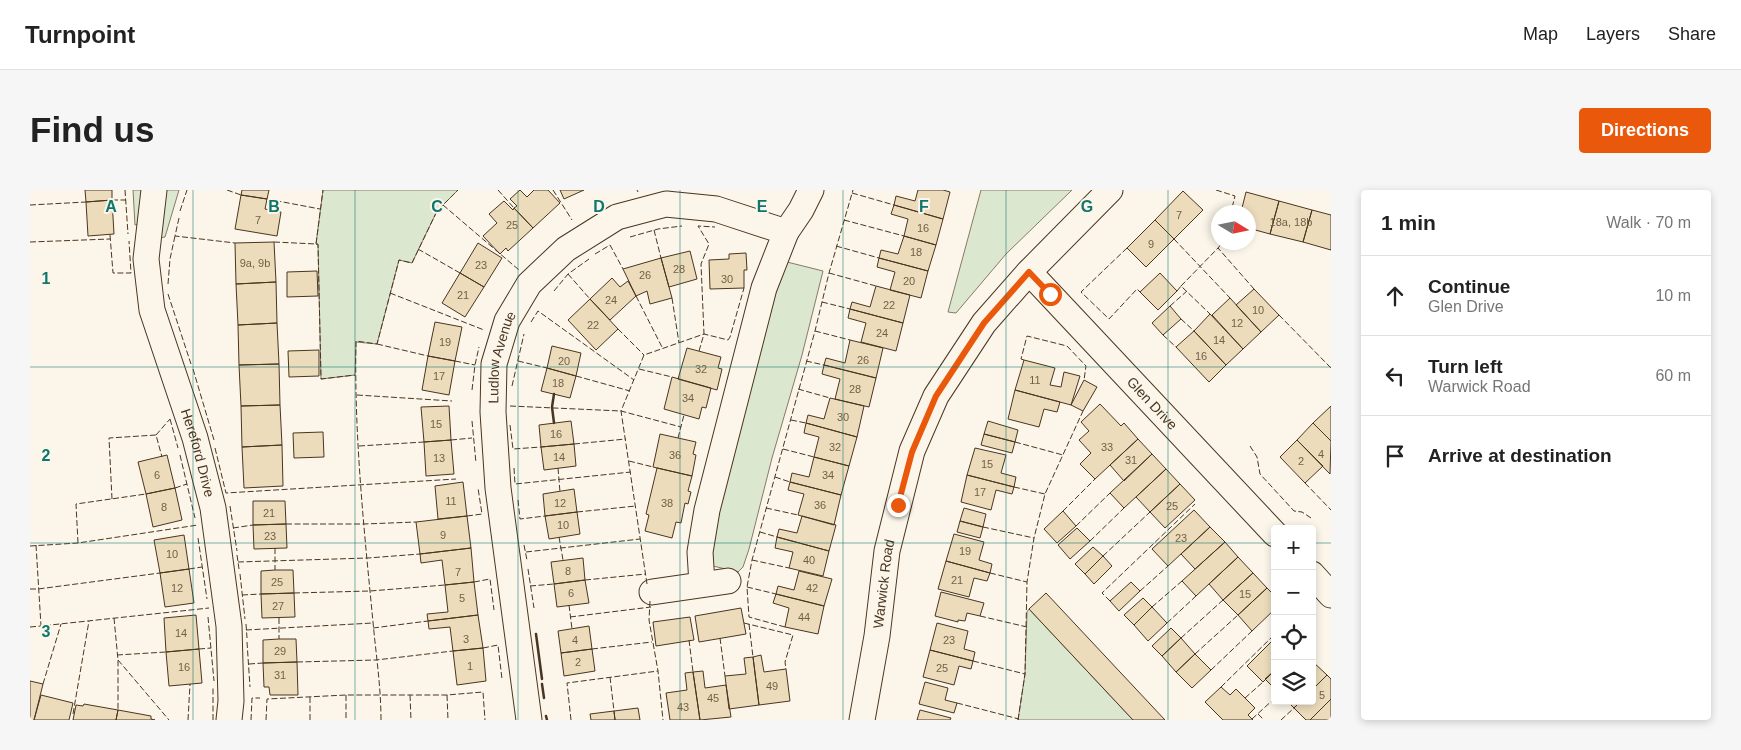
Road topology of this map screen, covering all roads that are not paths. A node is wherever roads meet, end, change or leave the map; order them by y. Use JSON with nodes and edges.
{"nodes":[{"id":1,"x":154,"y":190,"type":"edge"},
{"id":2,"x":811,"y":190,"type":"edge"},
{"id":3,"x":1110,"y":190,"type":"edge"},
{"id":4,"x":786,"y":232,"type":"junction"},
{"id":5,"x":1029,"y":272,"type":"junction"},
{"id":6,"x":1271,"y":530,"type":"edge"},
{"id":7,"x":1316,"y":578,"type":"edge"},
{"id":8,"x":728,"y":581,"type":"dead end"},
{"id":9,"x":702,"y":584,"type":"junction"},
{"id":10,"x":652,"y":592,"type":"dead end"},
{"id":11,"x":1331,"y":595,"type":"edge"},
{"id":12,"x":229,"y":720,"type":"edge"},
{"id":13,"x":529,"y":720,"type":"edge"},
{"id":14,"x":862,"y":720,"type":"edge"}],
"edges":[{"from":1,"to":12,"type":"street","name":"Hereford Drive"},
{"from":2,"to":4,"type":"street"},
{"from":3,"to":5,"type":"street","name":"Warwick Road"},
{"from":4,"to":9,"type":"street"},
{"from":4,"to":13,"type":"street","name":"Ludlow Avenue"},
{"from":5,"to":6,"type":"street","name":"Glen Drive"},
{"from":5,"to":14,"type":"street","name":"Warwick Road"},
{"from":7,"to":11,"type":"street"},
{"from":8,"to":9,"type":"street"},
{"from":9,"to":10,"type":"street"}]}
